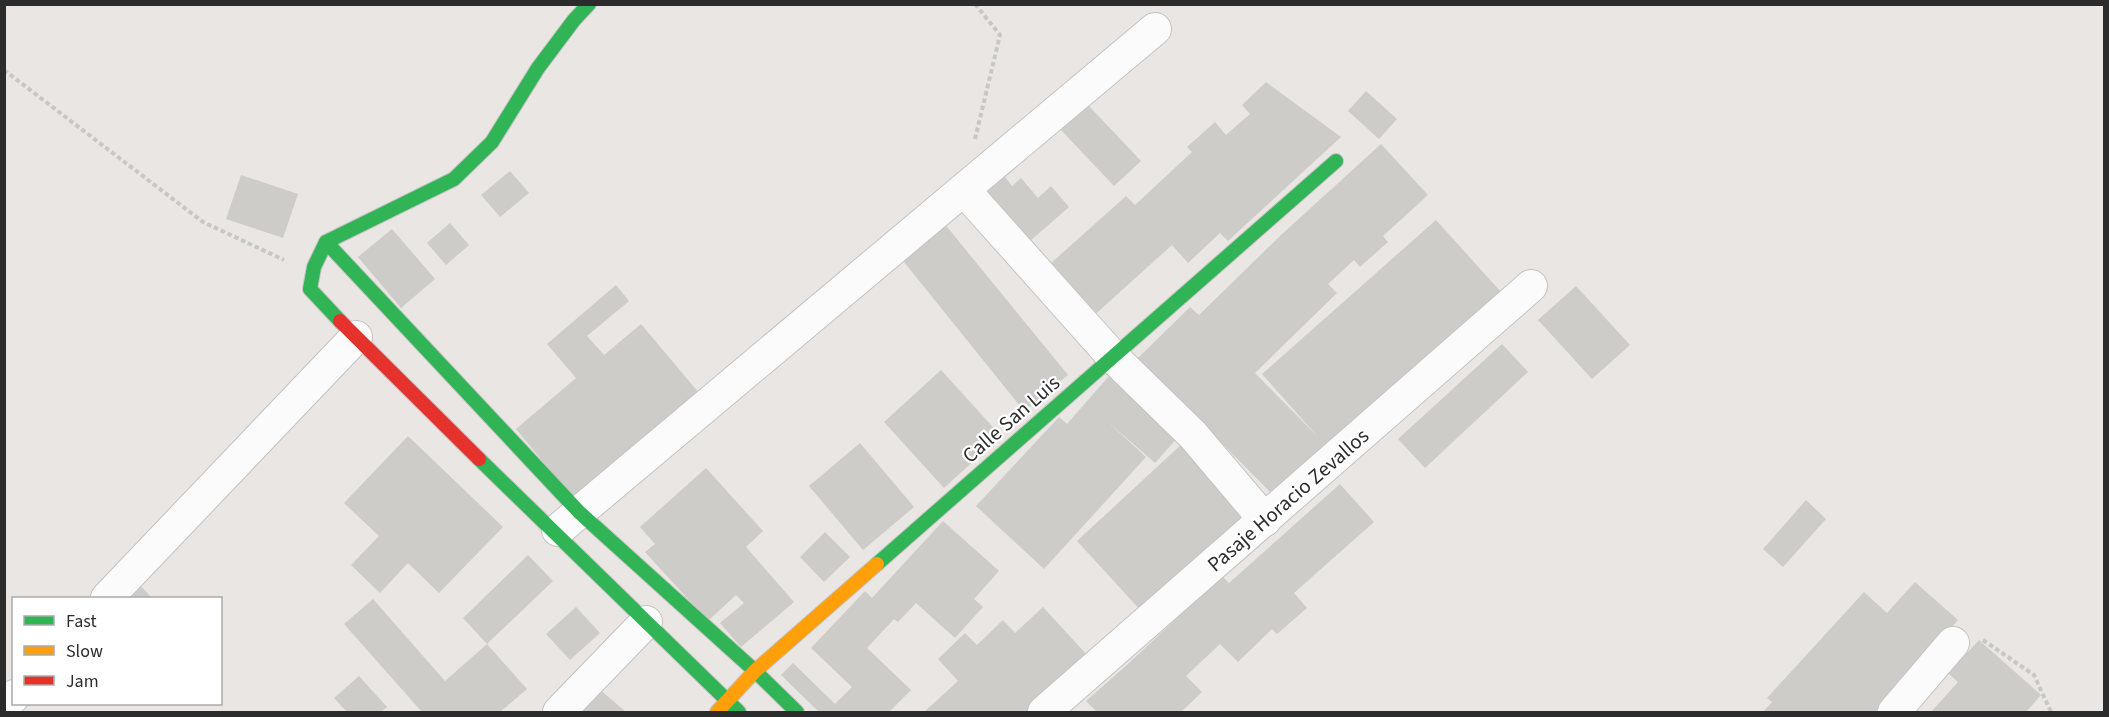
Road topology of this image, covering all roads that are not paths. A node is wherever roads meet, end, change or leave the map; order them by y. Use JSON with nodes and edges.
{"nodes":[{"id":1,"x":590,"y":4,"type":"edge"},
{"id":2,"x":1155,"y":29,"type":"dead end"},
{"id":3,"x":1336,"y":161,"type":"dead end"},
{"id":4,"x":964,"y":190,"type":"junction"},
{"id":5,"x":326,"y":242,"type":"junction"},
{"id":6,"x":1531,"y":286,"type":"dead end"},
{"id":7,"x":356,"y":337,"type":"junction"},
{"id":8,"x":1113,"y":357,"type":"junction"},
{"id":9,"x":579,"y":512,"type":"junction"},
{"id":10,"x":1265,"y":520,"type":"junction"},
{"id":11,"x":555,"y":533,"type":"junction"},
{"id":12,"x":107,"y":597,"type":"edge"},
{"id":13,"x":646,"y":622,"type":"junction"},
{"id":14,"x":1953,"y":643,"type":"road end"},
{"id":15,"x":754,"y":671,"type":"junction"},
{"id":16,"x":728,"y":702,"type":"junction"},
{"id":17,"x":559,"y":712,"type":"edge"},
{"id":18,"x":717,"y":712,"type":"edge"},
{"id":19,"x":739,"y":712,"type":"edge"},
{"id":20,"x":797,"y":712,"type":"edge"},
{"id":21,"x":1044,"y":712,"type":"edge"},
{"id":22,"x":1894,"y":712,"type":"edge"}],
"edges":[{"from":1,"to":5,"type":"main road"},
{"from":2,"to":4,"type":"street"},
{"from":3,"to":8,"type":"main road","name":"Calle San Luis"},
{"from":4,"to":8,"type":"street"},
{"from":4,"to":9,"type":"street"},
{"from":5,"to":7,"type":"main road"},
{"from":5,"to":9,"type":"main road"},
{"from":6,"to":10,"type":"street","name":"Pasaje Horacio Zevallos"},
{"from":7,"to":11,"type":"main road"},
{"from":7,"to":12,"type":"street"},
{"from":8,"to":10,"type":"street"},
{"from":8,"to":15,"type":"main road","name":"Calle San Luis"},
{"from":9,"to":11,"type":"street"},
{"from":9,"to":15,"type":"main road"},
{"from":10,"to":21,"type":"street","name":"Pasaje Horacio Zevallos"},
{"from":11,"to":13,"type":"main road"},
{"from":13,"to":16,"type":"main road"},
{"from":13,"to":17,"type":"street"},
{"from":14,"to":22,"type":"street"},
{"from":15,"to":16,"type":"main road","name":"Calle San Luis"},
{"from":15,"to":20,"type":"main road"},
{"from":16,"to":18,"type":"main road","name":"Calle San Luis"},
{"from":16,"to":19,"type":"main road"}]}
